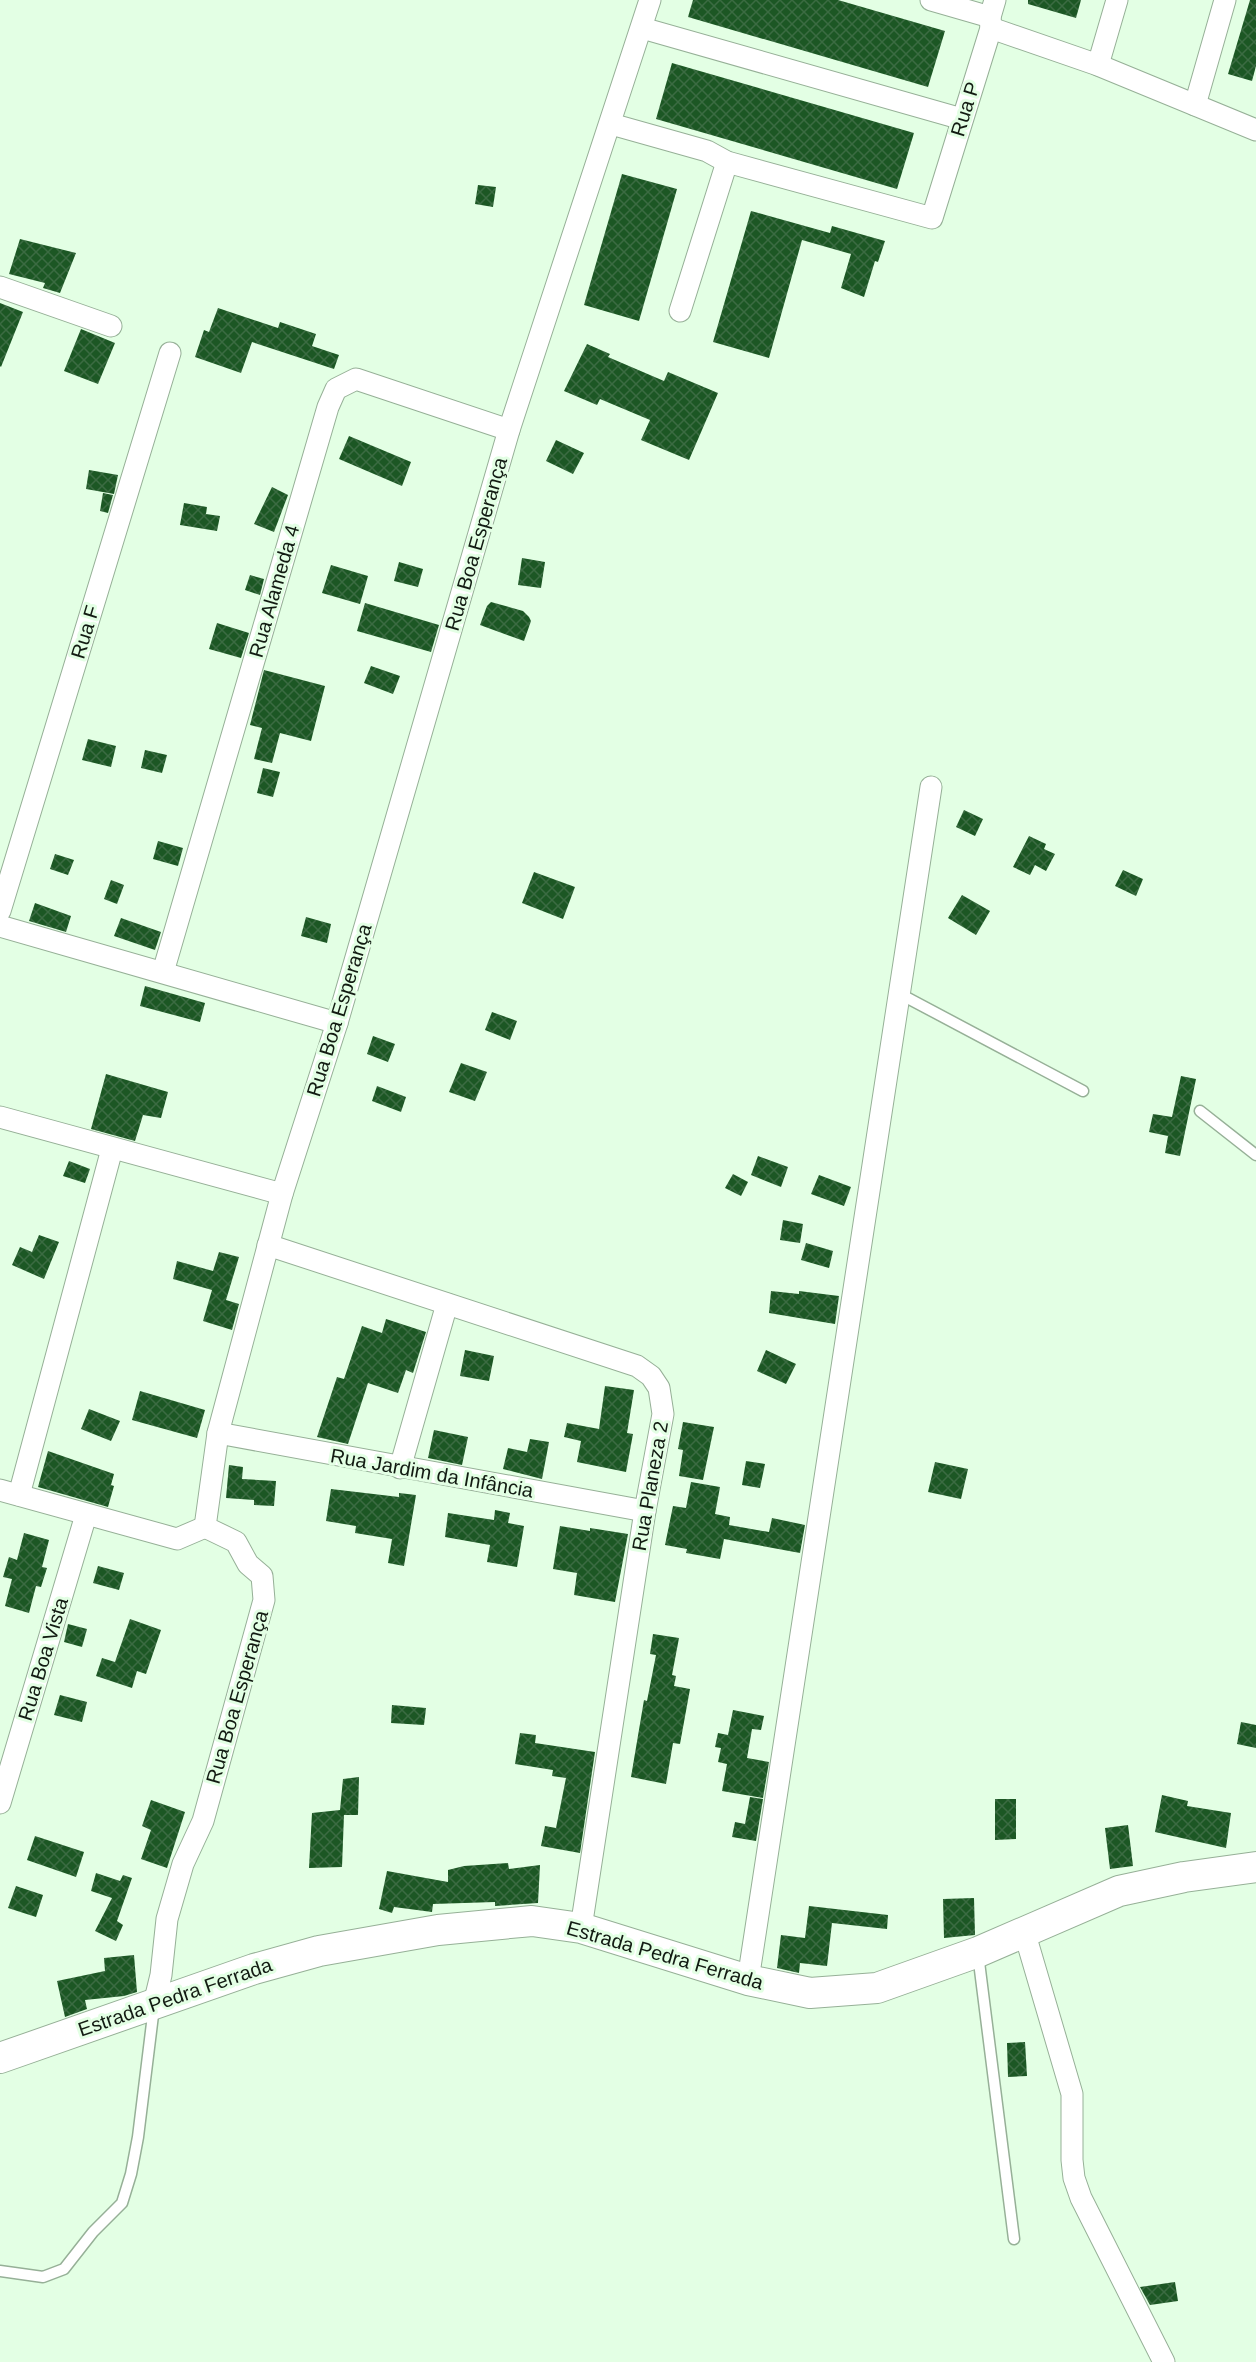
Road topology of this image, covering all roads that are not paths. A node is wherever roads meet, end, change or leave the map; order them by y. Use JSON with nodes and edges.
{"nodes":[{"id":1,"x":650,"y":0,"type":"edge"},
{"id":2,"x":931,"y":0,"type":"edge"},
{"id":3,"x":1116,"y":0,"type":"edge"},
{"id":4,"x":1225,"y":0,"type":"edge"},
{"id":5,"x":992,"y":15,"type":"edge"},
{"id":6,"x":642,"y":28,"type":"junction"},
{"id":7,"x":1098,"y":64,"type":"junction"},
{"id":8,"x":1195,"y":105,"type":"junction"},
{"id":9,"x":962,"y":119,"type":"junction"},
{"id":10,"x":611,"y":124,"type":"junction"},
{"id":11,"x":1256,"y":130,"type":"edge"},
{"id":12,"x":727,"y":162,"type":"junction"},
{"id":13,"x":0,"y":287,"type":"edge"},
{"id":14,"x":680,"y":311,"type":"dead end"},
{"id":15,"x":111,"y":326,"type":"dead end"},
{"id":16,"x":170,"y":353,"type":"dead end"},
{"id":17,"x":509,"y":430,"type":"junction"},
{"id":18,"x":931,"y":787,"type":"dead end"},
{"id":19,"x":0,"y":911,"type":"edge"},
{"id":20,"x":0,"y":926,"type":"edge"},
{"id":21,"x":163,"y":972,"type":"junction"},
{"id":22,"x":900,"y":994,"type":"junction"},
{"id":23,"x":337,"y":1023,"type":"junction"},
{"id":24,"x":1083,"y":1091,"type":"dead end"},
{"id":25,"x":1200,"y":1111,"type":"dead end"},
{"id":26,"x":0,"y":1117,"type":"edge"},
{"id":27,"x":112,"y":1149,"type":"junction"},
{"id":28,"x":1256,"y":1155,"type":"edge"},
{"id":29,"x":282,"y":1194,"type":"junction"},
{"id":30,"x":268,"y":1245,"type":"junction"},
{"id":31,"x":447,"y":1304,"type":"junction"},
{"id":32,"x":218,"y":1433,"type":"junction"},
{"id":33,"x":400,"y":1468,"type":"junction"},
{"id":34,"x":9,"y":1493,"type":"edge"},
{"id":35,"x":645,"y":1511,"type":"junction"},
{"id":36,"x":86,"y":1515,"type":"junction"},
{"id":37,"x":205,"y":1527,"type":"junction"},
{"id":38,"x":0,"y":1803,"type":"edge"},
{"id":39,"x":1255,"y":1864,"type":"edge"},
{"id":40,"x":581,"y":1928,"type":"junction"},
{"id":41,"x":1024,"y":1931,"type":"junction"},
{"id":42,"x":978,"y":1952,"type":"junction"},
{"id":43,"x":748,"y":1980,"type":"junction"},
{"id":44,"x":154,"y":2004,"type":"junction"},
{"id":45,"x":0,"y":2058,"type":"edge"},
{"id":46,"x":1014,"y":2239,"type":"dead end"},
{"id":47,"x":0,"y":2271,"type":"edge"},
{"id":48,"x":1164,"y":2362,"type":"edge"}],
"edges":[{"from":1,"to":6,"type":"street","name":"Rua Boa Esperança"},
{"from":2,"to":5,"type":"street"},
{"from":3,"to":7,"type":"street"},
{"from":4,"to":8,"type":"street"},
{"from":5,"to":7,"type":"street"},
{"from":5,"to":9,"type":"street","name":"Rua P"},
{"from":6,"to":9,"type":"street"},
{"from":6,"to":10,"type":"street","name":"Rua Boa Esperança"},
{"from":7,"to":8,"type":"street"},
{"from":8,"to":11,"type":"street"},
{"from":9,"to":12,"type":"street","name":"Rua P"},
{"from":10,"to":12,"type":"street"},
{"from":10,"to":17,"type":"street","name":"Rua Boa Esperança"},
{"from":12,"to":14,"type":"street"},
{"from":13,"to":15,"type":"street"},
{"from":16,"to":19,"type":"street","name":"Rua F"},
{"from":17,"to":21,"type":"street","name":"Rua Alameda 4"},
{"from":17,"to":23,"type":"street","name":"Rua Boa Esperança"},
{"from":18,"to":22,"type":"street"},
{"from":20,"to":21,"type":"street"},
{"from":21,"to":23,"type":"street"},
{"from":22,"to":24,"type":"lane"},
{"from":22,"to":43,"type":"street"},
{"from":23,"to":29,"type":"street","name":"Rua Boa Esperança"},
{"from":25,"to":28,"type":"lane"},
{"from":26,"to":27,"type":"street"},
{"from":27,"to":29,"type":"street"},
{"from":27,"to":34,"type":"street"},
{"from":29,"to":30,"type":"street","name":"Rua Boa Esperança"},
{"from":30,"to":31,"type":"street","name":"Rua Planeza 2"},
{"from":30,"to":32,"type":"street","name":"Rua Boa Esperança"},
{"from":31,"to":33,"type":"street"},
{"from":31,"to":35,"type":"street","name":"Rua Planeza 2"},
{"from":32,"to":33,"type":"street","name":"Rua Jardim da Infância"},
{"from":32,"to":37,"type":"street","name":"Rua Boa Esperança"},
{"from":33,"to":35,"type":"street","name":"Rua Jardim da Infância"},
{"from":34,"to":36,"type":"street"},
{"from":35,"to":40,"type":"street","name":"Rua Planeza 2"},
{"from":36,"to":37,"type":"street"},
{"from":36,"to":38,"type":"street","name":"Rua Boa Vista"},
{"from":37,"to":44,"type":"street","name":"Rua Boa Esperança"},
{"from":39,"to":41,"type":"street","name":"Estrada Pedra Ferrada"},
{"from":40,"to":43,"type":"street","name":"Estrada Pedra Ferrada"},
{"from":40,"to":44,"type":"street","name":"Estrada Pedra Ferrada"},
{"from":41,"to":42,"type":"street","name":"Estrada Pedra Ferrada"},
{"from":41,"to":48,"type":"street"},
{"from":42,"to":43,"type":"street","name":"Estrada Pedra Ferrada"},
{"from":42,"to":46,"type":"lane"},
{"from":44,"to":45,"type":"street","name":"Estrada Pedra Ferrada"},
{"from":44,"to":47,"type":"lane"}]}
